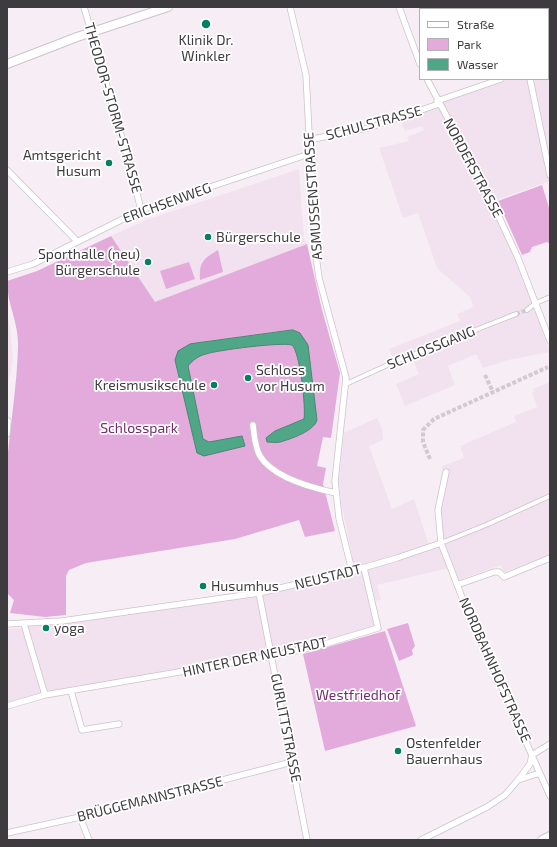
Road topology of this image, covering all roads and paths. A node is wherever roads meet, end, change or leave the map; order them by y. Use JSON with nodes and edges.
{"nodes":[{"id":1,"x":84,"y":7,"type":"edge"},
{"id":2,"x":168,"y":7,"type":"edge"},
{"id":3,"x":290,"y":7,"type":"edge"},
{"id":4,"x":399,"y":7,"type":"edge"},
{"id":5,"x":92,"y":33,"type":"junction"},
{"id":6,"x":419,"y":61,"type":"edge"},
{"id":7,"x":7,"y":64,"type":"edge"},
{"id":8,"x":427,"y":80,"type":"edge"},
{"id":9,"x":498,"y":80,"type":"edge"},
{"id":10,"x":530,"y":80,"type":"edge"},
{"id":11,"x":438,"y":102,"type":"junction"},
{"id":12,"x":308,"y":140,"type":"junction"},
{"id":13,"x":309,"y":154,"type":"junction"},
{"id":14,"x":7,"y":170,"type":"edge"},
{"id":15,"x":550,"y":175,"type":"edge"},
{"id":16,"x":141,"y":210,"type":"junction"},
{"id":17,"x":77,"y":241,"type":"junction"},
{"id":18,"x":7,"y":272,"type":"edge"},
{"id":19,"x":550,"y":297,"type":"edge"},
{"id":20,"x":536,"y":303,"type":"junction"},
{"id":21,"x":527,"y":310,"type":"tunnel mouth"},
{"id":22,"x":516,"y":314,"type":"tunnel mouth"},
{"id":23,"x":550,"y":341,"type":"edge"},
{"id":24,"x":346,"y":384,"type":"junction"},
{"id":25,"x":8,"y":421,"type":"dead end"},
{"id":26,"x":253,"y":425,"type":"dead end"},
{"id":27,"x":7,"y":434,"type":"edge"},
{"id":28,"x":446,"y":472,"type":"dead end"},
{"id":29,"x":336,"y":493,"type":"junction"},
{"id":30,"x":550,"y":496,"type":"edge"},
{"id":31,"x":441,"y":543,"type":"junction"},
{"id":32,"x":550,"y":558,"type":"edge"},
{"id":33,"x":364,"y":568,"type":"junction"},
{"id":34,"x":352,"y":572,"type":"junction"},
{"id":35,"x":457,"y":584,"type":"junction"},
{"id":36,"x":259,"y":593,"type":"junction"},
{"id":37,"x":7,"y":624,"type":"edge"},
{"id":38,"x":24,"y":624,"type":"junction"},
{"id":39,"x":272,"y":656,"type":"junction"},
{"id":40,"x":71,"y":691,"type":"junction"},
{"id":41,"x":45,"y":695,"type":"junction"},
{"id":42,"x":7,"y":706,"type":"edge"},
{"id":43,"x":120,"y":724,"type":"dead end"},
{"id":44,"x":550,"y":744,"type":"edge"},
{"id":45,"x":532,"y":755,"type":"junction"},
{"id":46,"x":292,"y":762,"type":"junction"},
{"id":47,"x":540,"y":773,"type":"junction"},
{"id":48,"x":518,"y":780,"type":"junction"},
{"id":49,"x":550,"y":796,"type":"edge"},
{"id":50,"x":80,"y":817,"type":"junction"},
{"id":51,"x":7,"y":833,"type":"edge"},
{"id":52,"x":550,"y":836,"type":"edge"},
{"id":53,"x":89,"y":840,"type":"edge"},
{"id":54,"x":307,"y":840,"type":"edge"},
{"id":55,"x":421,"y":840,"type":"edge"},
{"id":56,"x":542,"y":840,"type":"edge"}],
"edges":[{"from":1,"to":5,"type":"street","name":"THEODOR-STORM-STRASSE"},
{"from":2,"to":5,"type":"main road"},
{"from":3,"to":12,"type":"street","name":"ASMUSSENSTRASSE"},
{"from":4,"to":6,"type":"street"},
{"from":5,"to":7,"type":"main road"},
{"from":5,"to":16,"type":"street","name":"THEODOR-STORM-STRASSE"},
{"from":8,"to":11,"type":"street","name":"NORDERSTRASSE"},
{"from":9,"to":11,"type":"street","name":"SCHULSTRASSE"},
{"from":10,"to":15,"type":"street"},
{"from":11,"to":12,"type":"street","name":"SCHULSTRASSE"},
{"from":11,"to":20,"type":"street","name":"NORDERSTRASSE"},
{"from":12,"to":13,"type":"street","name":"ASMUSSENSTRASSE"},
{"from":13,"to":16,"type":"street","name":"ERICHSENWEG"},
{"from":13,"to":24,"type":"street","name":"ASMUSSENSTRASSE"},
{"from":14,"to":17,"type":"street"},
{"from":16,"to":17,"type":"street","name":"ERICHSENWEG"},
{"from":17,"to":18,"type":"street","name":"ERICHSENWEG"},
{"from":19,"to":20,"type":"street"},
{"from":20,"to":21,"type":"street"},
{"from":20,"to":23,"type":"street","name":"NORDERSTRASSE"},
{"from":22,"to":24,"type":"street","name":"SCHLOSSGANG"},
{"from":24,"to":29,"type":"street","name":"ASMUSSENSTRASSE"},
{"from":25,"to":27,"type":"street"},
{"from":26,"to":29,"type":"street"},
{"from":28,"to":31,"type":"street","name":"NORDBAHNHOFSTRASSE"},
{"from":29,"to":34,"type":"street","name":"ASMUSSENSTRASSE"},
{"from":30,"to":31,"type":"street","name":"NEUSTADT"},
{"from":31,"to":33,"type":"street","name":"NEUSTADT"},
{"from":31,"to":35,"type":"street","name":"NORDBAHNHOFSTRASSE"},
{"from":32,"to":35,"type":"street"},
{"from":33,"to":34,"type":"street","name":"NEUSTADT"},
{"from":33,"to":39,"type":"street","name":"HINTER DER NEUSTADT"},
{"from":34,"to":36,"type":"street","name":"NEUSTADT"},
{"from":35,"to":45,"type":"street","name":"NORDBAHNHOFSTRASSE"},
{"from":36,"to":38,"type":"street","name":"NEUSTADT"},
{"from":36,"to":39,"type":"street","name":"GURLITTSTRASSE"},
{"from":37,"to":38,"type":"street","name":"NEUSTADT"},
{"from":38,"to":41,"type":"street"},
{"from":39,"to":40,"type":"street","name":"HINTER DER NEUSTADT"},
{"from":39,"to":46,"type":"street","name":"GURLITTSTRASSE"},
{"from":40,"to":41,"type":"street","name":"HINTER DER NEUSTADT"},
{"from":40,"to":43,"type":"street"},
{"from":41,"to":42,"type":"street","name":"HINTER DER NEUSTADT"},
{"from":44,"to":45,"type":"street"},
{"from":45,"to":47,"type":"street","name":"NORDBAHNHOFSTRASSE"},
{"from":45,"to":48,"type":"street"},
{"from":46,"to":50,"type":"street","name":"BRÜGGEMANNSTRASSE"},
{"from":46,"to":54,"type":"street","name":"GURLITTSTRASSE"},
{"from":47,"to":48,"type":"street"},
{"from":47,"to":49,"type":"street","name":"NORDBAHNHOFSTRASSE"},
{"from":48,"to":55,"type":"street"},
{"from":50,"to":51,"type":"street","name":"BRÜGGEMANNSTRASSE"},
{"from":50,"to":53,"type":"street"},
{"from":52,"to":56,"type":"main road"}]}
